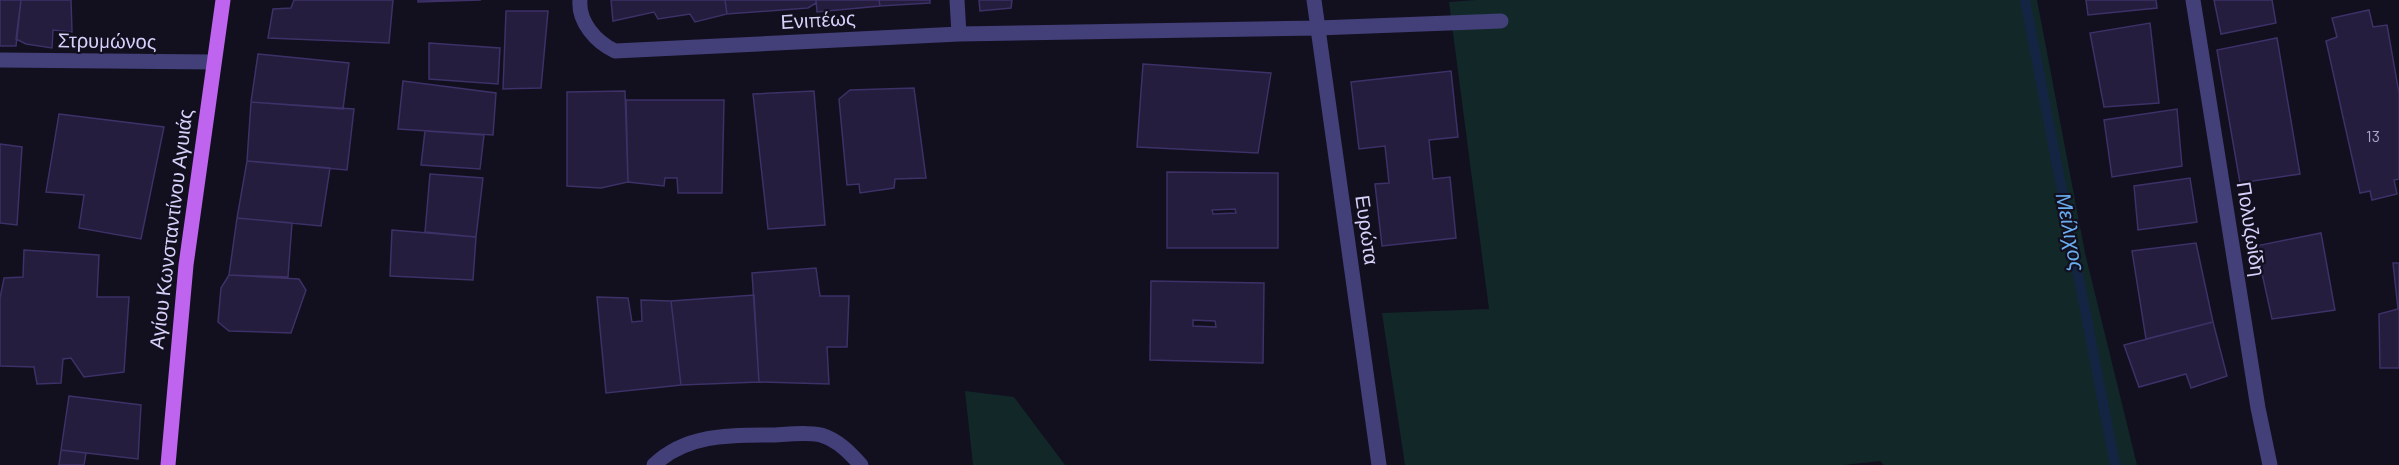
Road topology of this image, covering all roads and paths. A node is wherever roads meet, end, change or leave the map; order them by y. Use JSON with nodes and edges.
{"nodes":[{"id":1,"x":223,"y":0,"type":"edge"},
{"id":2,"x":580,"y":0,"type":"edge"},
{"id":3,"x":957,"y":0,"type":"edge"},
{"id":4,"x":1314,"y":0,"type":"edge"},
{"id":5,"x":2193,"y":0,"type":"edge"},
{"id":6,"x":1501,"y":21,"type":"dead end"},
{"id":7,"x":1318,"y":28,"type":"junction"},
{"id":8,"x":959,"y":34,"type":"junction"},
{"id":9,"x":0,"y":60,"type":"edge"},
{"id":10,"x":213,"y":63,"type":"junction"},
{"id":11,"x":168,"y":465,"type":"edge"},
{"id":12,"x":654,"y":465,"type":"edge"},
{"id":13,"x":861,"y":465,"type":"edge"},
{"id":14,"x":1379,"y":465,"type":"edge"},
{"id":15,"x":2270,"y":465,"type":"edge"}],
"edges":[{"from":1,"to":10,"type":"main road","name":"Αγίου Κωνσταντίνου Αγυιάς"},
{"from":2,"to":8,"type":"street","name":"Ενιπέως"},
{"from":3,"to":8,"type":"street"},
{"from":4,"to":7,"type":"street","name":"Ευρώτα"},
{"from":5,"to":15,"type":"street","name":"Πολυζωίδη"},
{"from":6,"to":7,"type":"street","name":"Ενιπέως"},
{"from":7,"to":8,"type":"street","name":"Ενιπέως"},
{"from":7,"to":14,"type":"street","name":"Ευρώτα"},
{"from":9,"to":10,"type":"street","name":"Στρυμώνος"},
{"from":10,"to":11,"type":"main road","name":"Αγίου Κωνσταντίνου Αγυιάς"},
{"from":12,"to":13,"type":"street"}]}
